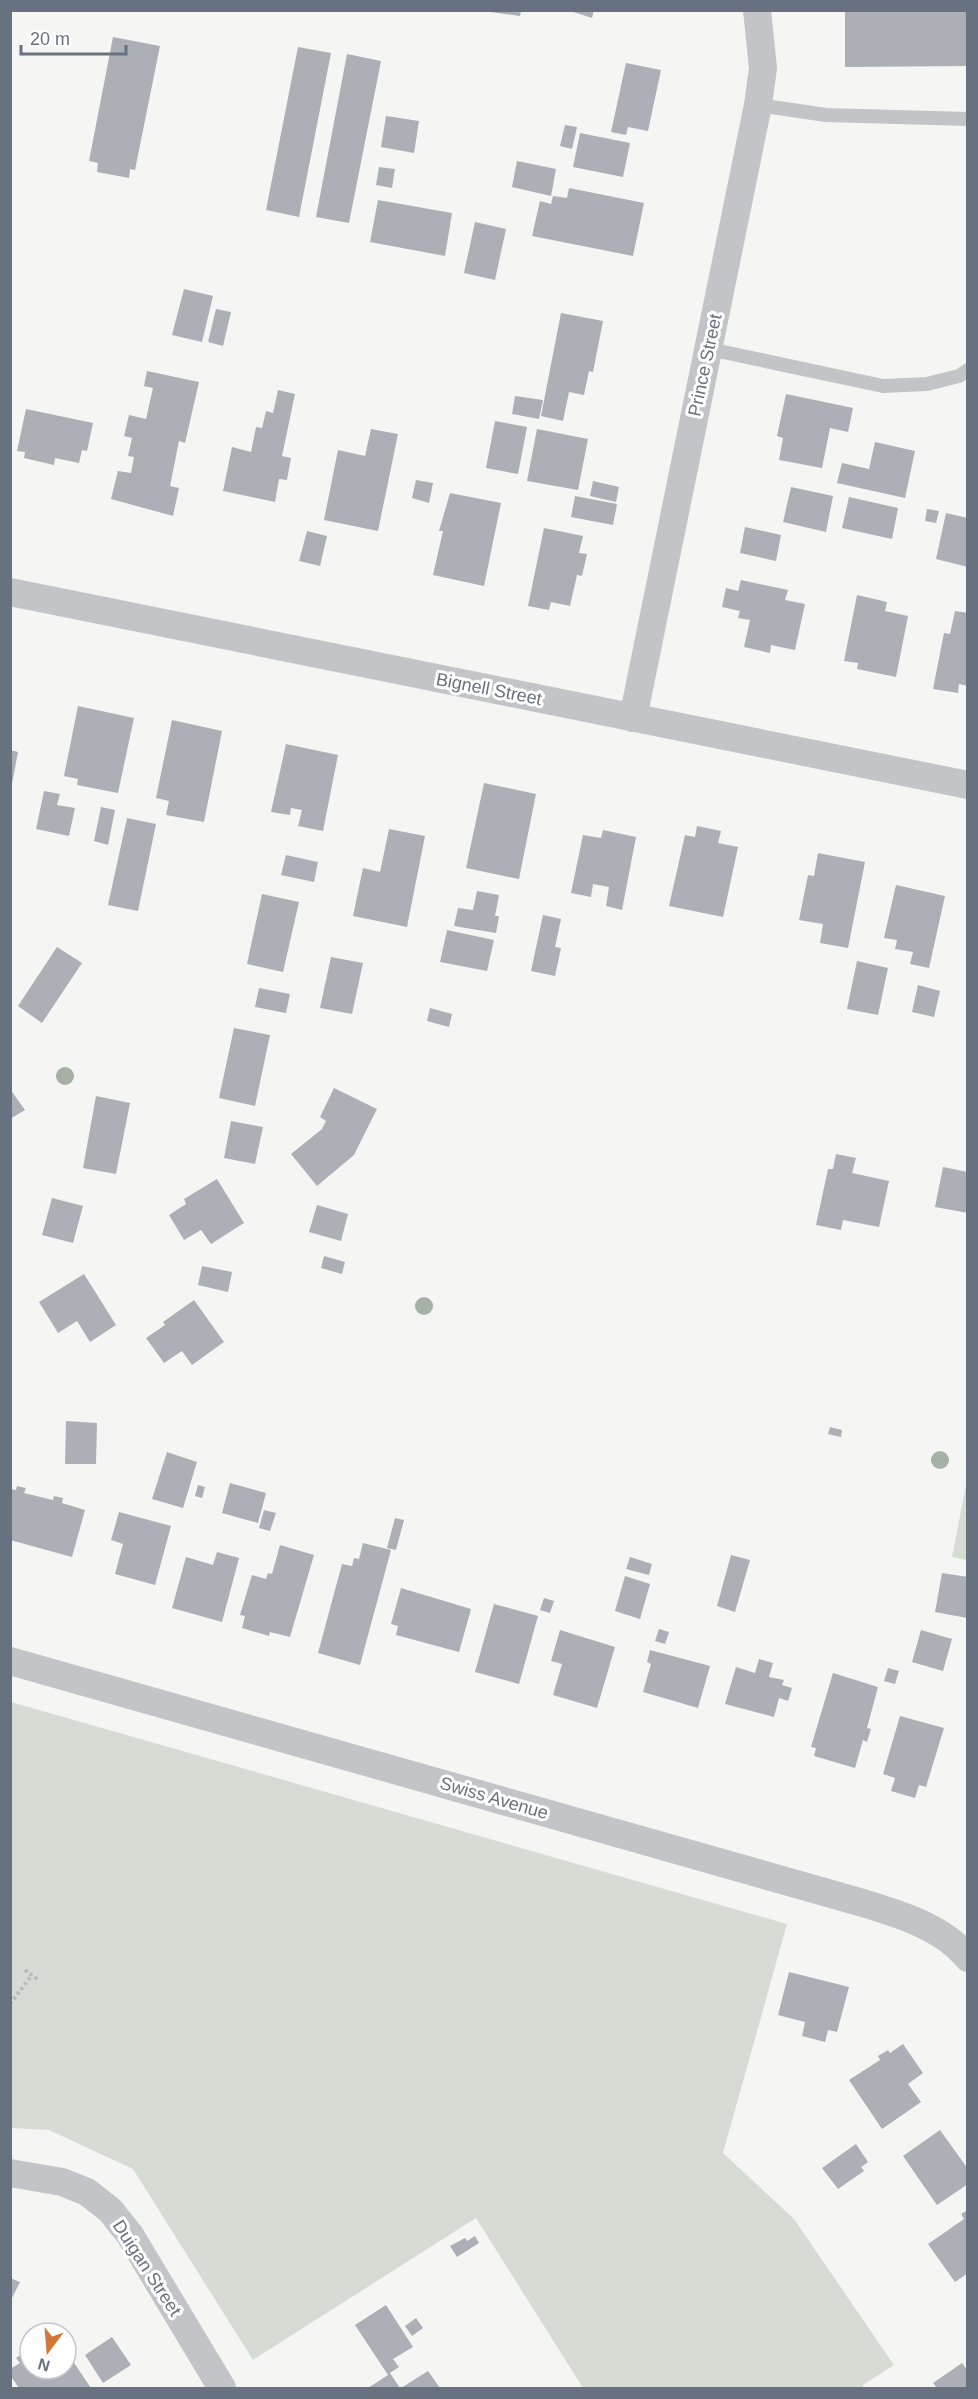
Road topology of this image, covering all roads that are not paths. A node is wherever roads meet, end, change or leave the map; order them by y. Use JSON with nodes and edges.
{"nodes":[{"id":1,"x":757,"y":10,"type":"edge"},
{"id":2,"x":758,"y":105,"type":"junction"},
{"id":3,"x":968,"y":119,"type":"edge"},
{"id":4,"x":709,"y":349,"type":"junction"},
{"id":5,"x":968,"y":370,"type":"edge"},
{"id":6,"x":10,"y":592,"type":"edge"},
{"id":7,"x":633,"y":718,"type":"junction"},
{"id":8,"x":968,"y":785,"type":"edge"},
{"id":9,"x":10,"y":1661,"type":"edge"},
{"id":10,"x":968,"y":1958,"type":"edge"},
{"id":11,"x":10,"y":2173,"type":"edge"},
{"id":12,"x":222,"y":2388,"type":"edge"}],
"edges":[{"from":1,"to":2,"type":"street","name":"Prince Street"},
{"from":2,"to":3,"type":"lane"},
{"from":2,"to":4,"type":"street","name":"Prince Street"},
{"from":4,"to":5,"type":"lane"},
{"from":4,"to":7,"type":"street","name":"Prince Street"},
{"from":6,"to":7,"type":"street","name":"Bignell Street"},
{"from":7,"to":8,"type":"street","name":"Bignell Street"},
{"from":9,"to":10,"type":"street","name":"Swiss Avenue"},
{"from":11,"to":12,"type":"street","name":"Duigan Street"}]}
